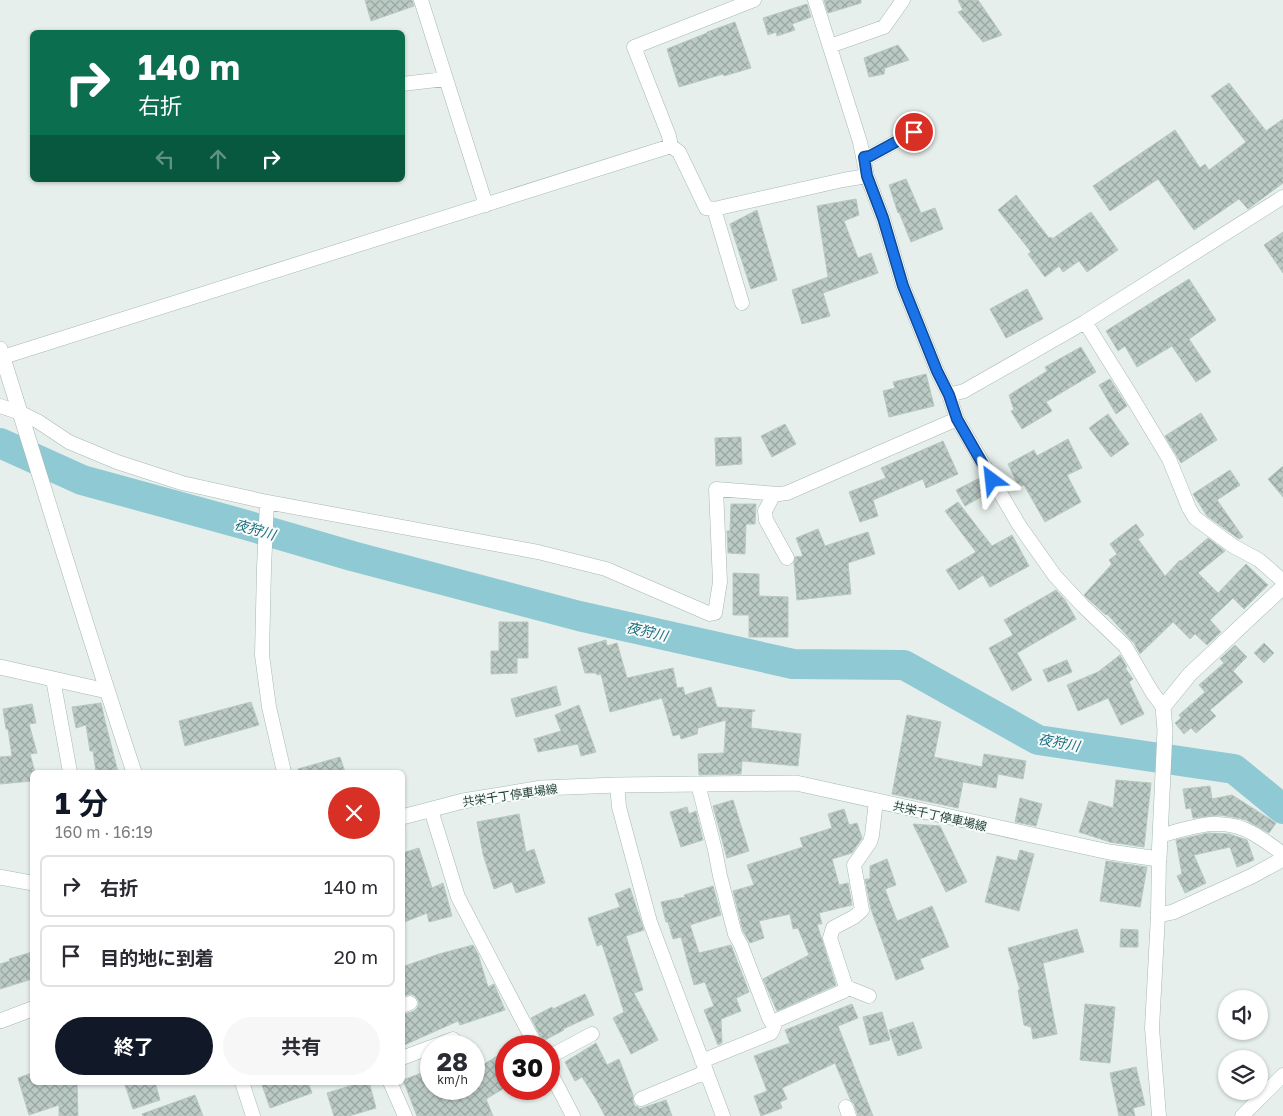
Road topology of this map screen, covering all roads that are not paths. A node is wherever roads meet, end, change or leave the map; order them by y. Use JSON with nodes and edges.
{"nodes":[{"id":1,"x":421,"y":0,"type":"edge"},
{"id":2,"x":754,"y":0,"type":"edge"},
{"id":3,"x":815,"y":0,"type":"edge"},
{"id":4,"x":903,"y":0,"type":"edge"},
{"id":5,"x":830,"y":46,"type":"junction"},
{"id":6,"x":445,"y":79,"type":"junction"},
{"id":7,"x":405,"y":84,"type":"edge"},
{"id":8,"x":914,"y":132,"type":"dead end"},
{"id":9,"x":671,"y":146,"type":"junction"},
{"id":10,"x":864,"y":157,"type":"junction"},
{"id":11,"x":867,"y":176,"type":"junction"},
{"id":12,"x":1283,"y":197,"type":"edge"},
{"id":13,"x":486,"y":205,"type":"junction"},
{"id":14,"x":714,"y":209,"type":"junction"},
{"id":15,"x":742,"y":302,"type":"dead end"},
{"id":16,"x":1085,"y":322,"type":"junction"},
{"id":17,"x":1,"y":353,"type":"edge"},
{"id":18,"x":949,"y":395,"type":"junction"},
{"id":19,"x":0,"y":406,"type":"edge"},
{"id":20,"x":22,"y":417,"type":"junction"},
{"id":21,"x":957,"y":419,"type":"junction"},
{"id":22,"x":774,"y":494,"type":"junction"},
{"id":23,"x":267,"y":505,"type":"junction"},
{"id":24,"x":787,"y":558,"type":"dead end"},
{"id":25,"x":1283,"y":581,"type":"edge"},
{"id":26,"x":1283,"y":587,"type":"edge"},
{"id":27,"x":0,"y":667,"type":"edge"},
{"id":28,"x":52,"y":679,"type":"junction"},
{"id":29,"x":107,"y":691,"type":"junction"},
{"id":30,"x":1164,"y":707,"type":"junction"},
{"id":31,"x":70,"y":770,"type":"edge"},
{"id":32,"x":133,"y":770,"type":"edge"},
{"id":33,"x":284,"y":770,"type":"edge"},
{"id":34,"x":698,"y":784,"type":"junction"},
{"id":35,"x":616,"y":785,"type":"junction"},
{"id":36,"x":876,"y":801,"type":"junction"},
{"id":37,"x":431,"y":810,"type":"junction"},
{"id":38,"x":405,"y":816,"type":"edge"},
{"id":39,"x":1160,"y":836,"type":"junction"},
{"id":40,"x":1283,"y":854,"type":"edge"},
{"id":41,"x":1159,"y":859,"type":"junction"},
{"id":42,"x":1283,"y":859,"type":"edge"},
{"id":43,"x":0,"y":877,"type":"edge"},
{"id":44,"x":30,"y":883,"type":"edge"},
{"id":45,"x":1158,"y":915,"type":"junction"},
{"id":46,"x":846,"y":987,"type":"junction"},
{"id":47,"x":869,"y":996,"type":"dead end"},
{"id":48,"x":30,"y":1010,"type":"edge"},
{"id":49,"x":0,"y":1021,"type":"edge"},
{"id":50,"x":774,"y":1026,"type":"junction"},
{"id":51,"x":592,"y":1034,"type":"dead end"},
{"id":52,"x":530,"y":1035,"type":"edge"},
{"id":53,"x":420,"y":1051,"type":"edge"},
{"id":54,"x":560,"y":1051,"type":"edge"},
{"id":55,"x":405,"y":1057,"type":"edge"},
{"id":56,"x":704,"y":1066,"type":"junction"},
{"id":57,"x":1283,"y":1075,"type":"edge"},
{"id":58,"x":243,"y":1085,"type":"edge"},
{"id":59,"x":391,"y":1085,"type":"edge"},
{"id":60,"x":560,"y":1091,"type":"edge"},
{"id":61,"x":641,"y":1099,"type":"dead end"},
{"id":62,"x":253,"y":1116,"type":"edge"},
{"id":63,"x":405,"y":1116,"type":"edge"},
{"id":64,"x":573,"y":1116,"type":"edge"},
{"id":65,"x":723,"y":1116,"type":"edge"},
{"id":66,"x":1159,"y":1116,"type":"edge"},
{"id":67,"x":1242,"y":1116,"type":"edge"}],
"edges":[{"from":1,"to":6,"type":"street"},
{"from":2,"to":9,"type":"street"},
{"from":3,"to":5,"type":"street"},
{"from":4,"to":5,"type":"street"},
{"from":5,"to":10,"type":"street"},
{"from":6,"to":7,"type":"street"},
{"from":6,"to":13,"type":"street"},
{"from":8,"to":10,"type":"street"},
{"from":9,"to":13,"type":"street"},
{"from":9,"to":14,"type":"street"},
{"from":10,"to":11,"type":"street"},
{"from":11,"to":14,"type":"street"},
{"from":11,"to":18,"type":"street"},
{"from":12,"to":16,"type":"street"},
{"from":13,"to":17,"type":"street"},
{"from":14,"to":15,"type":"street"},
{"from":16,"to":18,"type":"street"},
{"from":16,"to":25,"type":"street"},
{"from":17,"to":20,"type":"main road"},
{"from":18,"to":21,"type":"street"},
{"from":19,"to":20,"type":"street"},
{"from":20,"to":23,"type":"street"},
{"from":20,"to":29,"type":"main road"},
{"from":21,"to":22,"type":"street"},
{"from":21,"to":30,"type":"street"},
{"from":22,"to":23,"type":"street"},
{"from":22,"to":24,"type":"street"},
{"from":23,"to":33,"type":"street"},
{"from":26,"to":30,"type":"main road"},
{"from":27,"to":28,"type":"main road"},
{"from":28,"to":29,"type":"main road"},
{"from":28,"to":31,"type":"street"},
{"from":29,"to":32,"type":"main road"},
{"from":30,"to":39,"type":"main road"},
{"from":34,"to":35,"type":"main road","name":"共栄千丁停車場線"},
{"from":34,"to":36,"type":"main road","name":"共栄千丁停車場線"},
{"from":34,"to":50,"type":"street"},
{"from":35,"to":37,"type":"main road","name":"共栄千丁停車場線"},
{"from":35,"to":56,"type":"street"},
{"from":36,"to":41,"type":"main road","name":"共栄千丁停車場線"},
{"from":36,"to":46,"type":"street"},
{"from":37,"to":38,"type":"main road","name":"共栄千丁停車場線"},
{"from":37,"to":52,"type":"street"},
{"from":39,"to":40,"type":"street"},
{"from":39,"to":41,"type":"main road"},
{"from":41,"to":45,"type":"street"},
{"from":42,"to":45,"type":"main road"},
{"from":43,"to":44,"type":"main road"},
{"from":45,"to":66,"type":"street"},
{"from":46,"to":47,"type":"street"},
{"from":46,"to":50,"type":"street"},
{"from":48,"to":49,"type":"main road"},
{"from":50,"to":56,"type":"street"},
{"from":51,"to":54,"type":"street"},
{"from":53,"to":55,"type":"street"},
{"from":56,"to":61,"type":"street"},
{"from":56,"to":65,"type":"street"},
{"from":57,"to":67,"type":"street"},
{"from":58,"to":62,"type":"street"},
{"from":59,"to":63,"type":"street"},
{"from":60,"to":64,"type":"street"}]}
